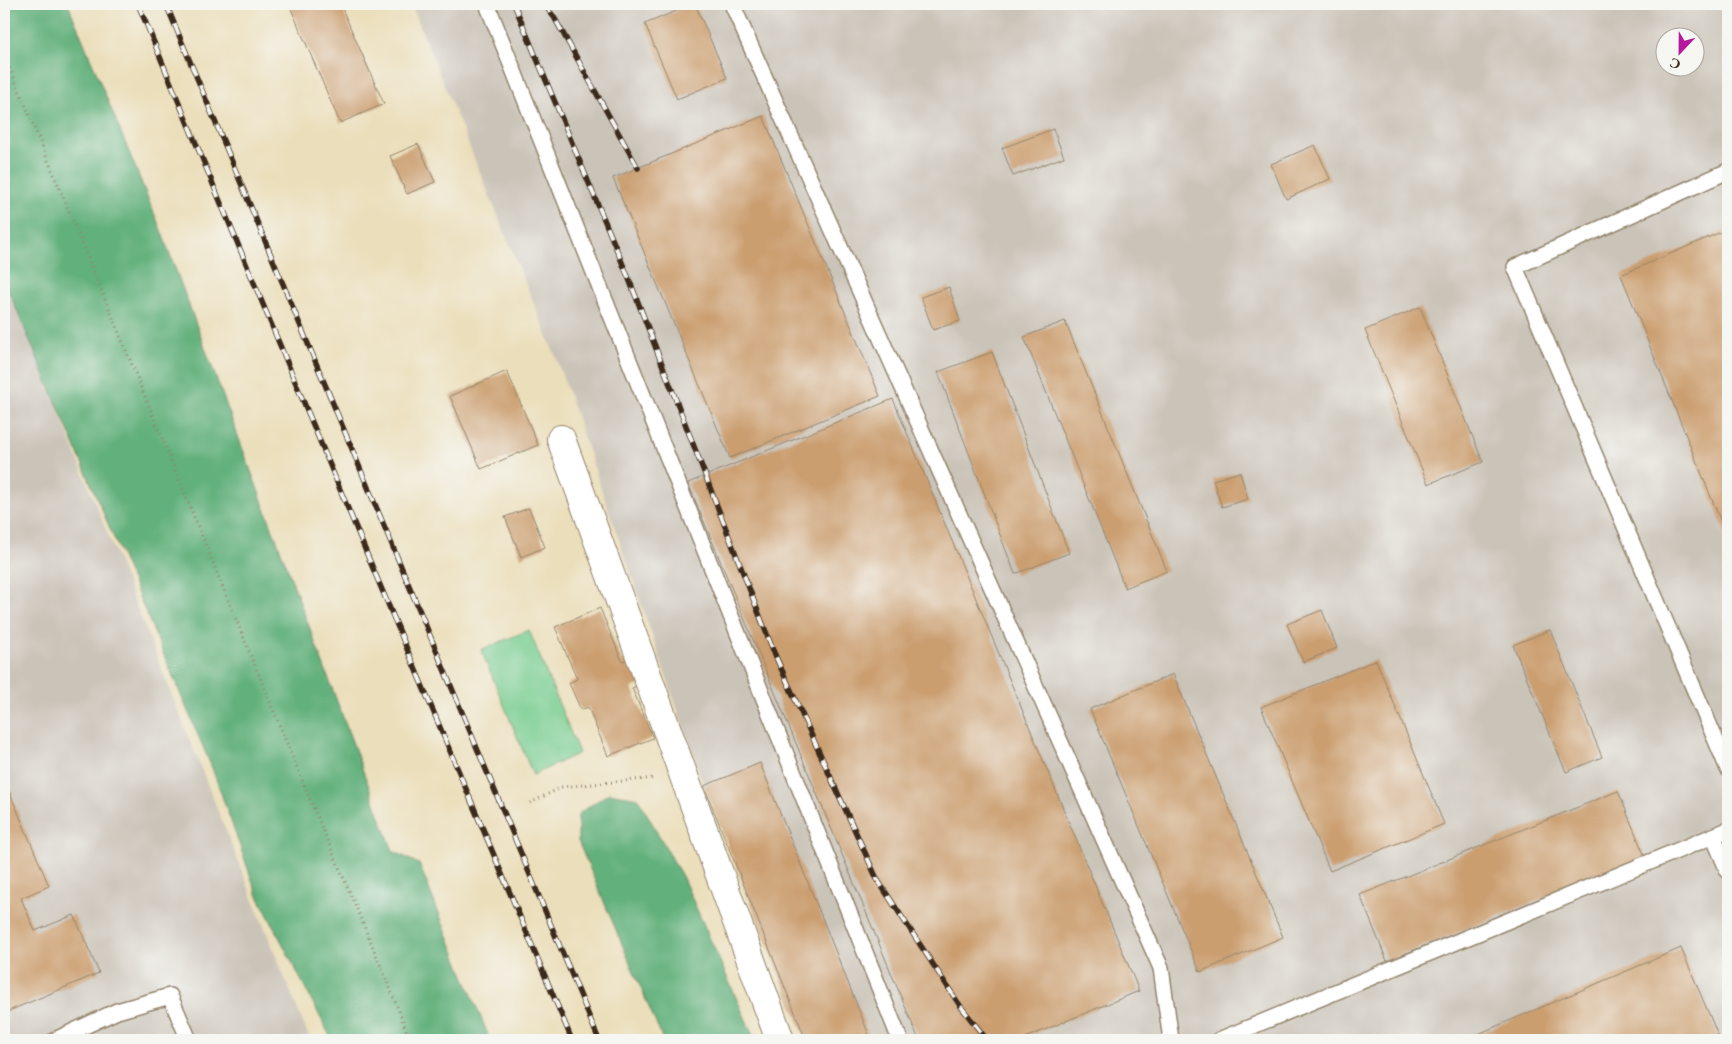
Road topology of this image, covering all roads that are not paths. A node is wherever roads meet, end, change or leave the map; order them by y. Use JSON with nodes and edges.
{"nodes":[{"id":1,"x":487,"y":4,"type":"edge"},
{"id":2,"x":732,"y":4,"type":"edge"},
{"id":3,"x":1728,"y":171,"type":"edge"},
{"id":4,"x":561,"y":439,"type":"dead end"},
{"id":5,"x":1728,"y":769,"type":"edge"},
{"id":6,"x":1728,"y":830,"type":"edge"},
{"id":7,"x":1713,"y":836,"type":"junction"},
{"id":8,"x":1728,"y":871,"type":"edge"},
{"id":9,"x":55,"y":1040,"type":"edge"},
{"id":10,"x":189,"y":1040,"type":"edge"},
{"id":11,"x":780,"y":1040,"type":"edge"},
{"id":12,"x":900,"y":1040,"type":"edge"},
{"id":13,"x":1171,"y":1040,"type":"edge"},
{"id":14,"x":1219,"y":1040,"type":"edge"}],
"edges":[{"from":1,"to":12,"type":"lane"},
{"from":2,"to":13,"type":"lane"},
{"from":3,"to":5,"type":"lane"},
{"from":4,"to":11,"type":"street"},
{"from":6,"to":7,"type":"lane"},
{"from":7,"to":8,"type":"lane"},
{"from":7,"to":14,"type":"lane"},
{"from":9,"to":10,"type":"lane"}]}
